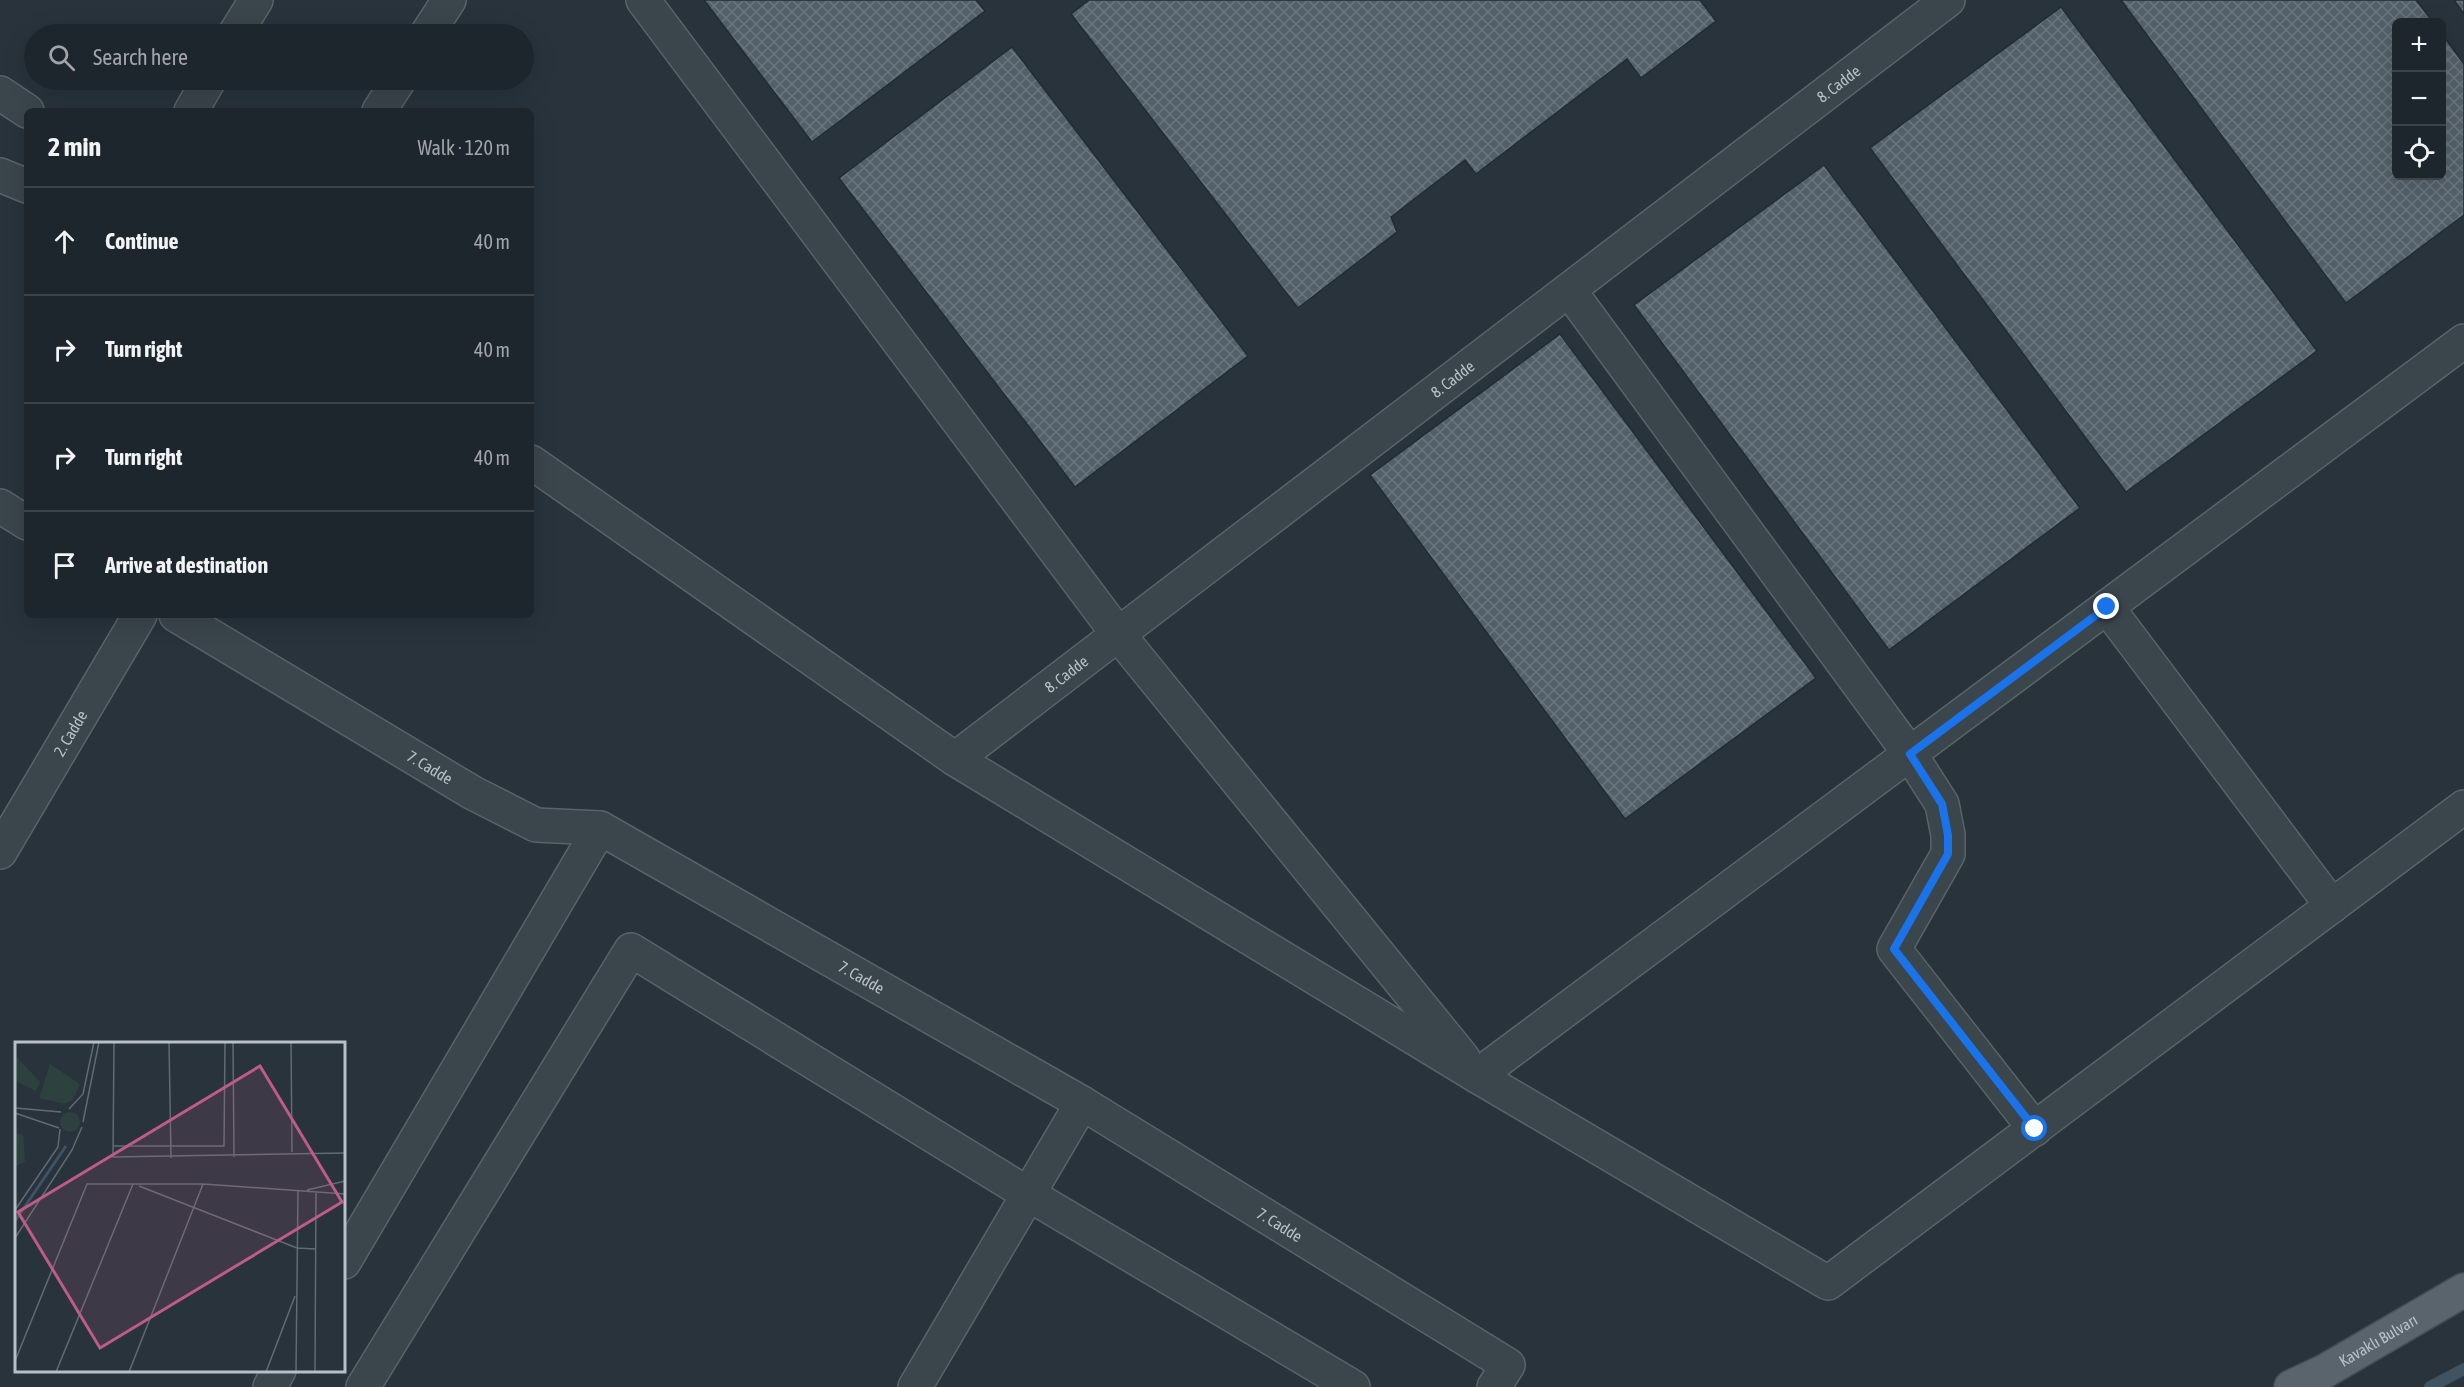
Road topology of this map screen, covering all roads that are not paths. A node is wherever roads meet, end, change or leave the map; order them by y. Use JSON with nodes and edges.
{"nodes":[{"id":1,"x":256,"y":0,"type":"edge"},
{"id":2,"x":449,"y":0,"type":"edge"},
{"id":3,"x":643,"y":0,"type":"edge"},
{"id":4,"x":1948,"y":0,"type":"edge"},
{"id":5,"x":241,"y":24,"type":"edge"},
{"id":6,"x":433,"y":24,"type":"edge"},
{"id":7,"x":203,"y":90,"type":"edge"},
{"id":8,"x":393,"y":90,"type":"edge"},
{"id":9,"x":0,"y":93,"type":"edge"},
{"id":10,"x":193,"y":108,"type":"edge"},
{"id":11,"x":381,"y":108,"type":"edge"},
{"id":12,"x":24,"y":109,"type":"edge"},
{"id":13,"x":0,"y":175,"type":"edge"},
{"id":14,"x":24,"y":185,"type":"edge"},
{"id":15,"x":1569,"y":290,"type":"junction"},
{"id":16,"x":2460,"y":352,"type":"edge"},
{"id":17,"x":534,"y":464,"type":"edge"},
{"id":18,"x":0,"y":506,"type":"edge"},
{"id":19,"x":24,"y":521,"type":"edge"},
{"id":20,"x":2107,"y":607,"type":"junction"},
{"id":21,"x":138,"y":618,"type":"edge"},
{"id":22,"x":181,"y":618,"type":"edge"},
{"id":23,"x":1118,"y":634,"type":"junction"},
{"id":24,"x":1910,"y":754,"type":"junction"},
{"id":25,"x":955,"y":759,"type":"junction"},
{"id":26,"x":2464,"y":807,"type":"edge"},
{"id":27,"x":600,"y":828,"type":"junction"},
{"id":28,"x":0,"y":852,"type":"edge"},
{"id":29,"x":2332,"y":906,"type":"junction"},
{"id":30,"x":1477,"y":1076,"type":"junction"},
{"id":31,"x":1082,"y":1102,"type":"junction"},
{"id":32,"x":2035,"y":1129,"type":"junction"},
{"id":33,"x":1028,"y":1194,"type":"junction"},
{"id":34,"x":345,"y":1260,"type":"edge"},
{"id":35,"x":2464,"y":1290,"type":"edge"},
{"id":36,"x":278,"y":1372,"type":"edge"},
{"id":37,"x":270,"y":1387,"type":"edge"},
{"id":38,"x":363,"y":1387,"type":"edge"},
{"id":39,"x":915,"y":1387,"type":"edge"},
{"id":40,"x":1353,"y":1387,"type":"edge"},
{"id":41,"x":1494,"y":1387,"type":"edge"},
{"id":42,"x":2291,"y":1387,"type":"edge"}],
"edges":[{"from":1,"to":5,"type":"street"},
{"from":2,"to":6,"type":"street"},
{"from":3,"to":23,"type":"street"},
{"from":4,"to":15,"type":"street","name":"8. Cadde"},
{"from":7,"to":10,"type":"street"},
{"from":8,"to":11,"type":"street"},
{"from":9,"to":12,"type":"street"},
{"from":13,"to":14,"type":"street"},
{"from":15,"to":23,"type":"street","name":"8. Cadde"},
{"from":15,"to":24,"type":"street"},
{"from":16,"to":20,"type":"street"},
{"from":17,"to":25,"type":"street"},
{"from":18,"to":19,"type":"street"},
{"from":20,"to":24,"type":"street"},
{"from":20,"to":29,"type":"street"},
{"from":21,"to":28,"type":"street","name":"2. Cadde"},
{"from":22,"to":27,"type":"street","name":"7. Cadde"},
{"from":23,"to":25,"type":"street","name":"8. Cadde"},
{"from":23,"to":30,"type":"street"},
{"from":24,"to":30,"type":"street"},
{"from":24,"to":32,"type":"street"},
{"from":25,"to":30,"type":"street"},
{"from":26,"to":29,"type":"street"},
{"from":27,"to":31,"type":"street","name":"7. Cadde"},
{"from":27,"to":34,"type":"street"},
{"from":29,"to":32,"type":"street"},
{"from":30,"to":32,"type":"street"},
{"from":31,"to":33,"type":"street"},
{"from":31,"to":41,"type":"street","name":"7. Cadde"},
{"from":33,"to":38,"type":"street"},
{"from":33,"to":39,"type":"street"},
{"from":33,"to":40,"type":"street"},
{"from":35,"to":42,"type":"main road","name":"Kavaklı Bulvarı"},
{"from":36,"to":37,"type":"street"}]}
